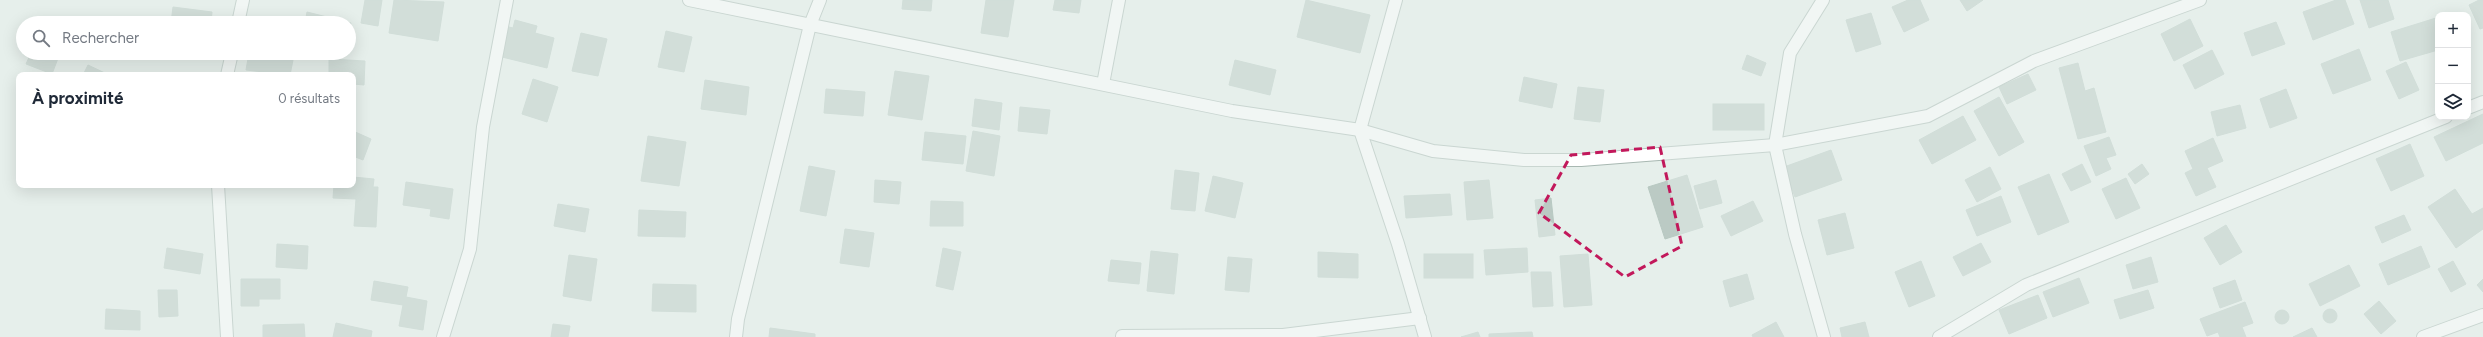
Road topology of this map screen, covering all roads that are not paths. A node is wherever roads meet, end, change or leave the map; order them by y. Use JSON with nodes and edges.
{"nodes":[{"id":1,"x":243,"y":0,"type":"edge"},
{"id":2,"x":507,"y":0,"type":"edge"},
{"id":3,"x":689,"y":0,"type":"edge"},
{"id":4,"x":820,"y":0,"type":"edge"},
{"id":5,"x":1118,"y":0,"type":"edge"},
{"id":6,"x":1396,"y":0,"type":"edge"},
{"id":7,"x":1823,"y":0,"type":"edge"},
{"id":8,"x":2200,"y":0,"type":"edge"},
{"id":9,"x":240,"y":16,"type":"edge"},
{"id":10,"x":810,"y":25,"type":"junction"},
{"id":11,"x":230,"y":60,"type":"edge"},
{"id":12,"x":228,"y":72,"type":"edge"},
{"id":13,"x":1103,"y":84,"type":"junction"},
{"id":14,"x":2483,"y":102,"type":"edge"},
{"id":15,"x":2471,"y":107,"type":"edge"},
{"id":16,"x":2438,"y":120,"type":"edge"},
{"id":17,"x":1360,"y":130,"type":"junction"},
{"id":18,"x":1775,"y":145,"type":"junction"},
{"id":19,"x":218,"y":188,"type":"edge"},
{"id":20,"x":2483,"y":315,"type":"edge"},
{"id":21,"x":1420,"y":318,"type":"junction"},
{"id":22,"x":1122,"y":336,"type":"dead end"},
{"id":23,"x":227,"y":337,"type":"edge"},
{"id":24,"x":443,"y":337,"type":"edge"},
{"id":25,"x":736,"y":337,"type":"edge"},
{"id":26,"x":1425,"y":337,"type":"edge"},
{"id":27,"x":1824,"y":337,"type":"edge"},
{"id":28,"x":1939,"y":337,"type":"edge"},
{"id":29,"x":2423,"y":337,"type":"edge"}],
"edges":[{"from":1,"to":9,"type":"street"},
{"from":2,"to":24,"type":"street"},
{"from":3,"to":10,"type":"street"},
{"from":4,"to":10,"type":"street"},
{"from":5,"to":13,"type":"street"},
{"from":6,"to":17,"type":"street"},
{"from":7,"to":18,"type":"street"},
{"from":8,"to":18,"type":"street"},
{"from":10,"to":13,"type":"street"},
{"from":10,"to":25,"type":"street"},
{"from":11,"to":12,"type":"street"},
{"from":13,"to":17,"type":"street"},
{"from":14,"to":15,"type":"street"},
{"from":16,"to":28,"type":"street"},
{"from":17,"to":18,"type":"street"},
{"from":17,"to":21,"type":"street"},
{"from":18,"to":27,"type":"street"},
{"from":19,"to":23,"type":"street"},
{"from":20,"to":29,"type":"street"},
{"from":21,"to":22,"type":"street"},
{"from":21,"to":26,"type":"street"}]}
